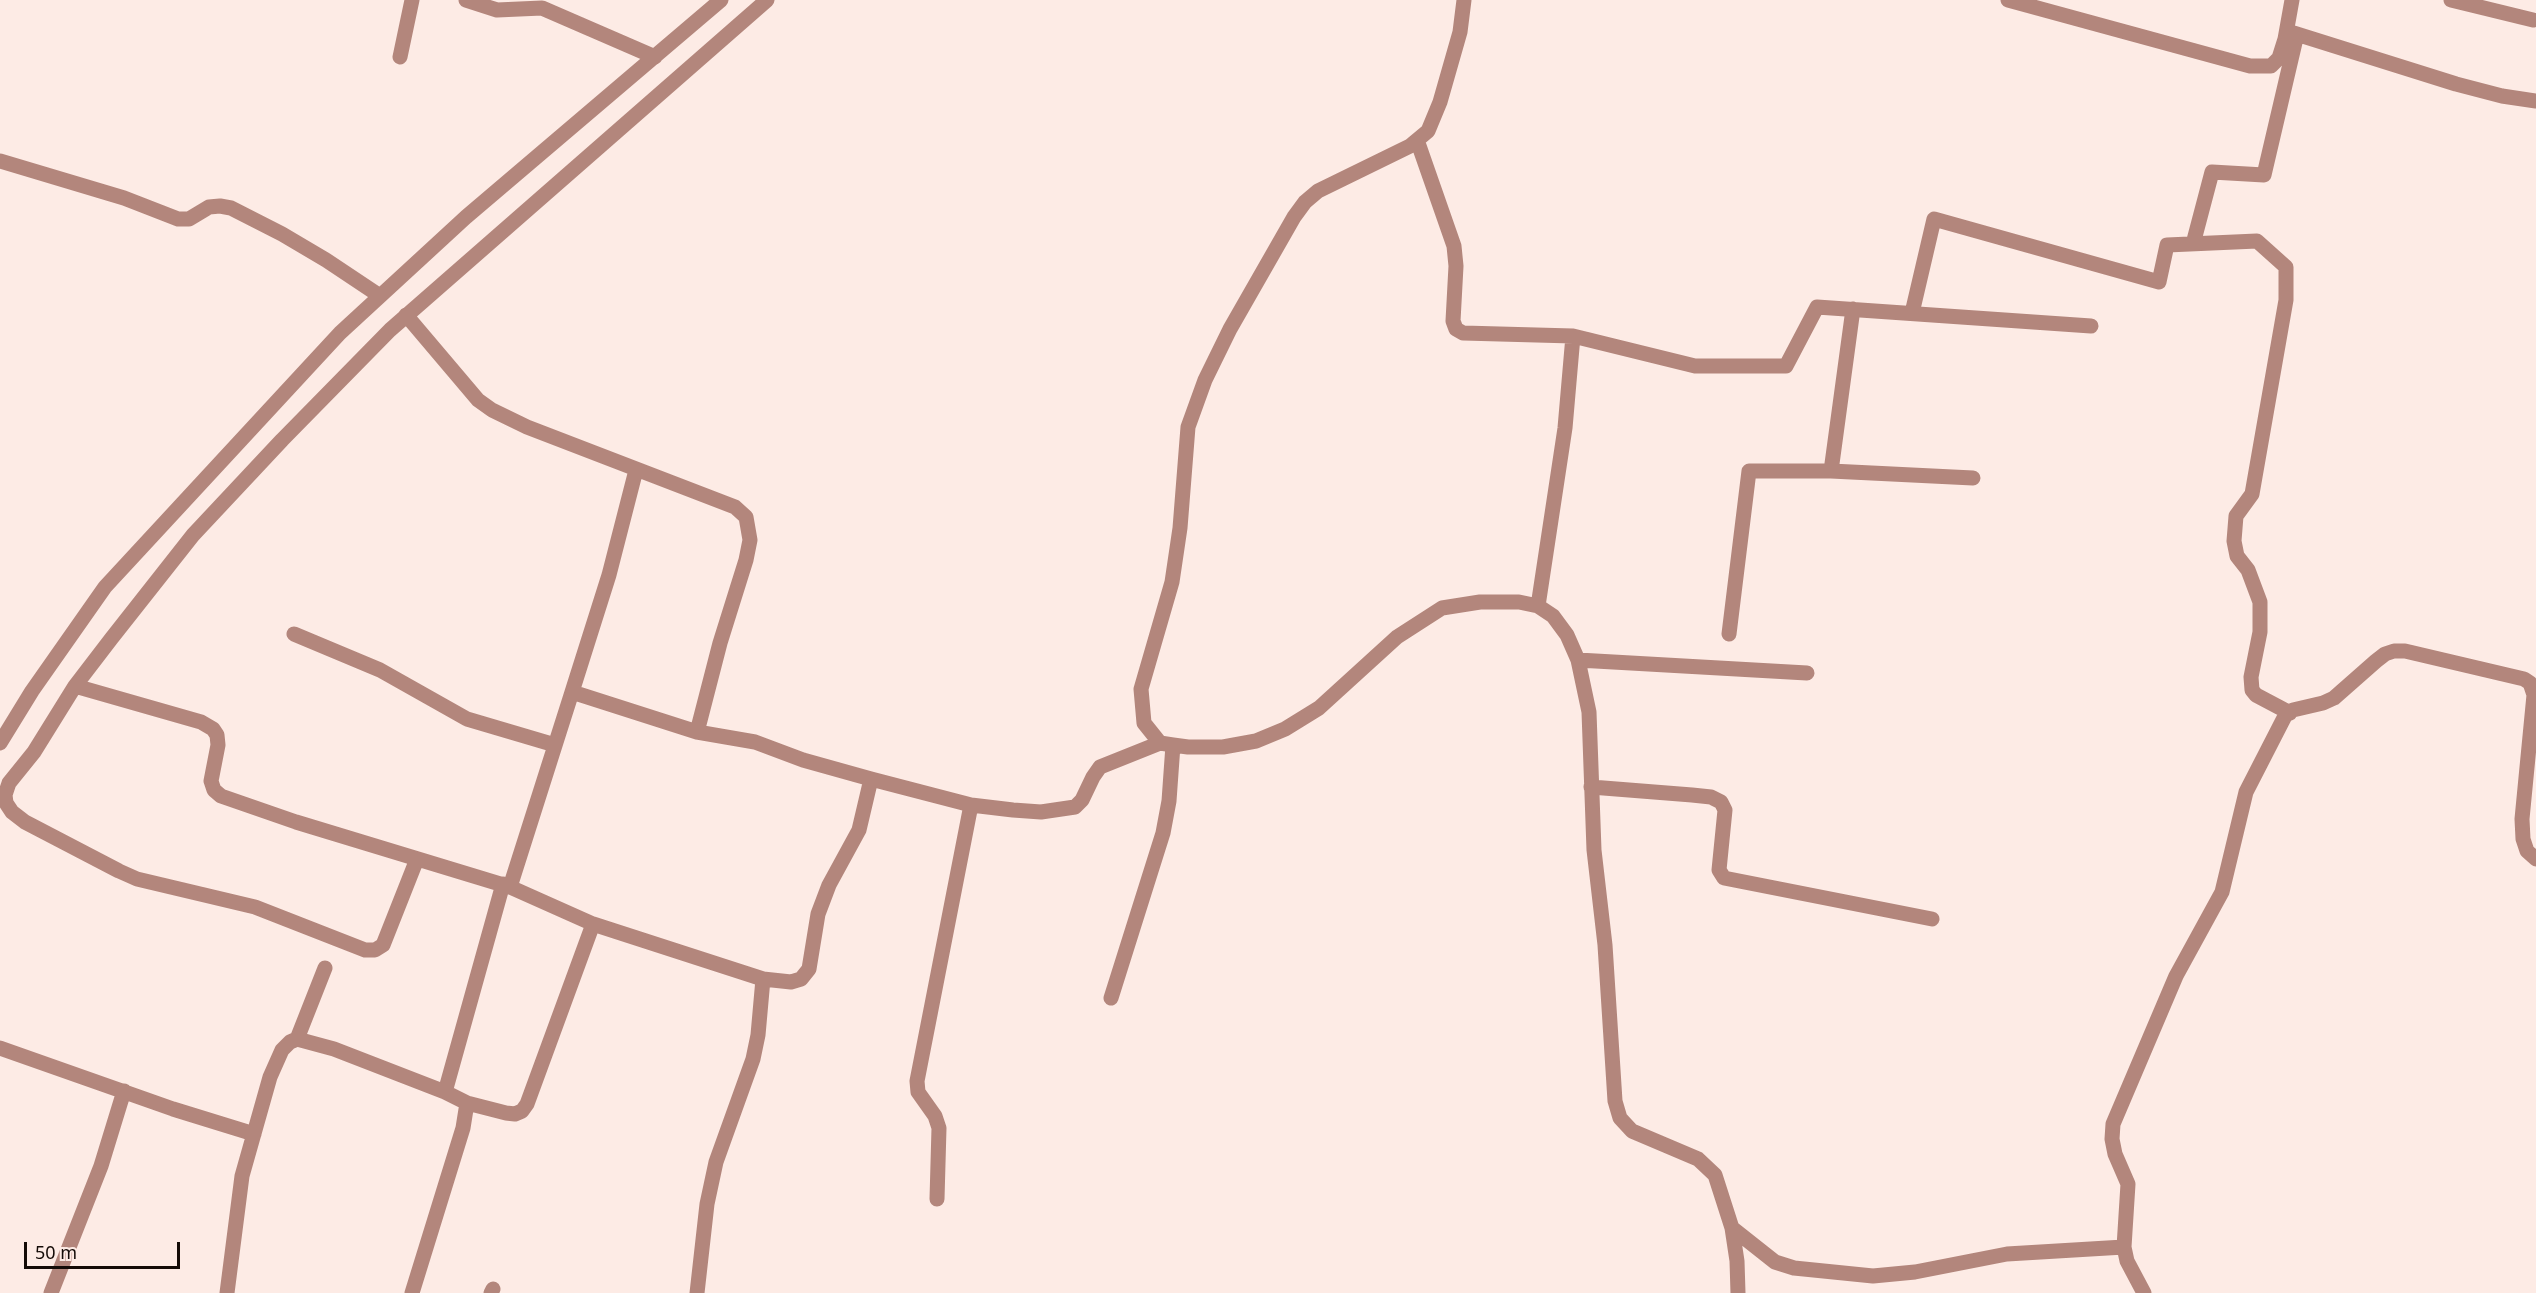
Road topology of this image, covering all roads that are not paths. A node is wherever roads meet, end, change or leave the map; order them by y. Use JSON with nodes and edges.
{"nodes":[{"id":1,"x":412,"y":0,"type":"edge"},
{"id":2,"x":466,"y":0,"type":"edge"},
{"id":3,"x":721,"y":0,"type":"edge"},
{"id":4,"x":767,"y":0,"type":"edge"},
{"id":5,"x":1464,"y":0,"type":"edge"},
{"id":6,"x":2008,"y":0,"type":"edge"},
{"id":7,"x":2292,"y":0,"type":"edge"},
{"id":8,"x":2451,"y":0,"type":"edge"},
{"id":9,"x":2534,"y":20,"type":"dead end"},
{"id":10,"x":2292,"y":32,"type":"junction"},
{"id":11,"x":400,"y":57,"type":"dead end"},
{"id":12,"x":655,"y":57,"type":"junction"},
{"id":13,"x":2536,"y":101,"type":"edge"},
{"id":14,"x":1417,"y":140,"type":"junction"},
{"id":15,"x":0,"y":161,"type":"edge"},
{"id":16,"x":2193,"y":244,"type":"junction"},
{"id":17,"x":380,"y":297,"type":"junction"},
{"id":18,"x":1853,"y":309,"type":"junction"},
{"id":19,"x":1912,"y":313,"type":"junction"},
{"id":20,"x":406,"y":315,"type":"junction"},
{"id":21,"x":2091,"y":326,"type":"dead end"},
{"id":22,"x":1573,"y":336,"type":"junction"},
{"id":23,"x":636,"y":470,"type":"junction"},
{"id":24,"x":1831,"y":471,"type":"junction"},
{"id":25,"x":1973,"y":478,"type":"dead end"},
{"id":26,"x":1538,"y":606,"type":"junction"},
{"id":27,"x":294,"y":634,"type":"dead end"},
{"id":28,"x":1729,"y":634,"type":"dead end"},
{"id":29,"x":1578,"y":660,"type":"junction"},
{"id":30,"x":1807,"y":673,"type":"dead end"},
{"id":31,"x":75,"y":686,"type":"junction"},
{"id":32,"x":572,"y":692,"type":"junction"},
{"id":33,"x":2290,"y":713,"type":"junction"},
{"id":34,"x":697,"y":732,"type":"junction"},
{"id":35,"x":0,"y":743,"type":"edge"},
{"id":36,"x":1166,"y":744,"type":"junction"},
{"id":37,"x":555,"y":745,"type":"junction"},
{"id":38,"x":872,"y":779,"type":"junction"},
{"id":39,"x":1591,"y":787,"type":"junction"},
{"id":40,"x":2,"y":799,"type":"edge"},
{"id":41,"x":970,"y":805,"type":"junction"},
{"id":42,"x":417,"y":859,"type":"junction"},
{"id":43,"x":2536,"y":859,"type":"edge"},
{"id":44,"x":506,"y":885,"type":"junction"},
{"id":45,"x":1932,"y":919,"type":"dead end"},
{"id":46,"x":593,"y":924,"type":"junction"},
{"id":47,"x":325,"y":968,"type":"dead end"},
{"id":48,"x":763,"y":979,"type":"junction"},
{"id":49,"x":1110,"y":998,"type":"dead end"},
{"id":50,"x":297,"y":1039,"type":"junction"},
{"id":51,"x":0,"y":1048,"type":"edge"},
{"id":52,"x":123,"y":1091,"type":"junction"},
{"id":53,"x":445,"y":1092,"type":"junction"},
{"id":54,"x":467,"y":1103,"type":"junction"},
{"id":55,"x":254,"y":1134,"type":"junction"},
{"id":56,"x":937,"y":1199,"type":"dead end"},
{"id":57,"x":1732,"y":1228,"type":"junction"},
{"id":58,"x":2124,"y":1247,"type":"junction"},
{"id":59,"x":51,"y":1293,"type":"edge"},
{"id":60,"x":227,"y":1293,"type":"edge"},
{"id":61,"x":412,"y":1293,"type":"edge"},
{"id":62,"x":697,"y":1293,"type":"edge"},
{"id":63,"x":1738,"y":1293,"type":"edge"},
{"id":64,"x":2144,"y":1293,"type":"edge"}],
"edges":[{"from":1,"to":11,"type":"street"},
{"from":2,"to":12,"type":"street"},
{"from":3,"to":12,"type":"street"},
{"from":4,"to":20,"type":"street"},
{"from":5,"to":14,"type":"street"},
{"from":6,"to":10,"type":"street"},
{"from":7,"to":10,"type":"street"},
{"from":8,"to":9,"type":"street"},
{"from":10,"to":13,"type":"street"},
{"from":10,"to":16,"type":"street"},
{"from":12,"to":17,"type":"street"},
{"from":14,"to":22,"type":"street"},
{"from":14,"to":36,"type":"street"},
{"from":15,"to":17,"type":"street"},
{"from":16,"to":19,"type":"street"},
{"from":16,"to":33,"type":"street"},
{"from":17,"to":35,"type":"street"},
{"from":18,"to":19,"type":"street"},
{"from":18,"to":22,"type":"street"},
{"from":18,"to":24,"type":"street"},
{"from":19,"to":21,"type":"street"},
{"from":20,"to":23,"type":"street"},
{"from":20,"to":31,"type":"street"},
{"from":22,"to":26,"type":"street"},
{"from":23,"to":32,"type":"street"},
{"from":23,"to":34,"type":"street"},
{"from":24,"to":25,"type":"street"},
{"from":24,"to":28,"type":"street"},
{"from":26,"to":29,"type":"street"},
{"from":26,"to":36,"type":"street"},
{"from":27,"to":37,"type":"street"},
{"from":29,"to":30,"type":"street"},
{"from":29,"to":39,"type":"street"},
{"from":31,"to":40,"type":"street"},
{"from":31,"to":42,"type":"street"},
{"from":32,"to":34,"type":"street"},
{"from":32,"to":37,"type":"street"},
{"from":33,"to":43,"type":"street"},
{"from":33,"to":58,"type":"street"},
{"from":34,"to":38,"type":"street"},
{"from":36,"to":41,"type":"street"},
{"from":36,"to":49,"type":"street"},
{"from":37,"to":44,"type":"street"},
{"from":38,"to":41,"type":"street"},
{"from":38,"to":48,"type":"street"},
{"from":39,"to":45,"type":"street"},
{"from":39,"to":57,"type":"street"},
{"from":40,"to":42,"type":"street"},
{"from":41,"to":56,"type":"street"},
{"from":42,"to":44,"type":"street"},
{"from":44,"to":46,"type":"street"},
{"from":44,"to":53,"type":"street"},
{"from":46,"to":48,"type":"street"},
{"from":46,"to":54,"type":"street"},
{"from":47,"to":50,"type":"street"},
{"from":48,"to":62,"type":"street"},
{"from":50,"to":53,"type":"street"},
{"from":50,"to":55,"type":"street"},
{"from":51,"to":52,"type":"street"},
{"from":52,"to":55,"type":"street"},
{"from":52,"to":59,"type":"street"},
{"from":53,"to":54,"type":"street"},
{"from":54,"to":61,"type":"street"},
{"from":55,"to":60,"type":"street"},
{"from":57,"to":58,"type":"street"},
{"from":57,"to":63,"type":"street"},
{"from":58,"to":64,"type":"street"}]}
